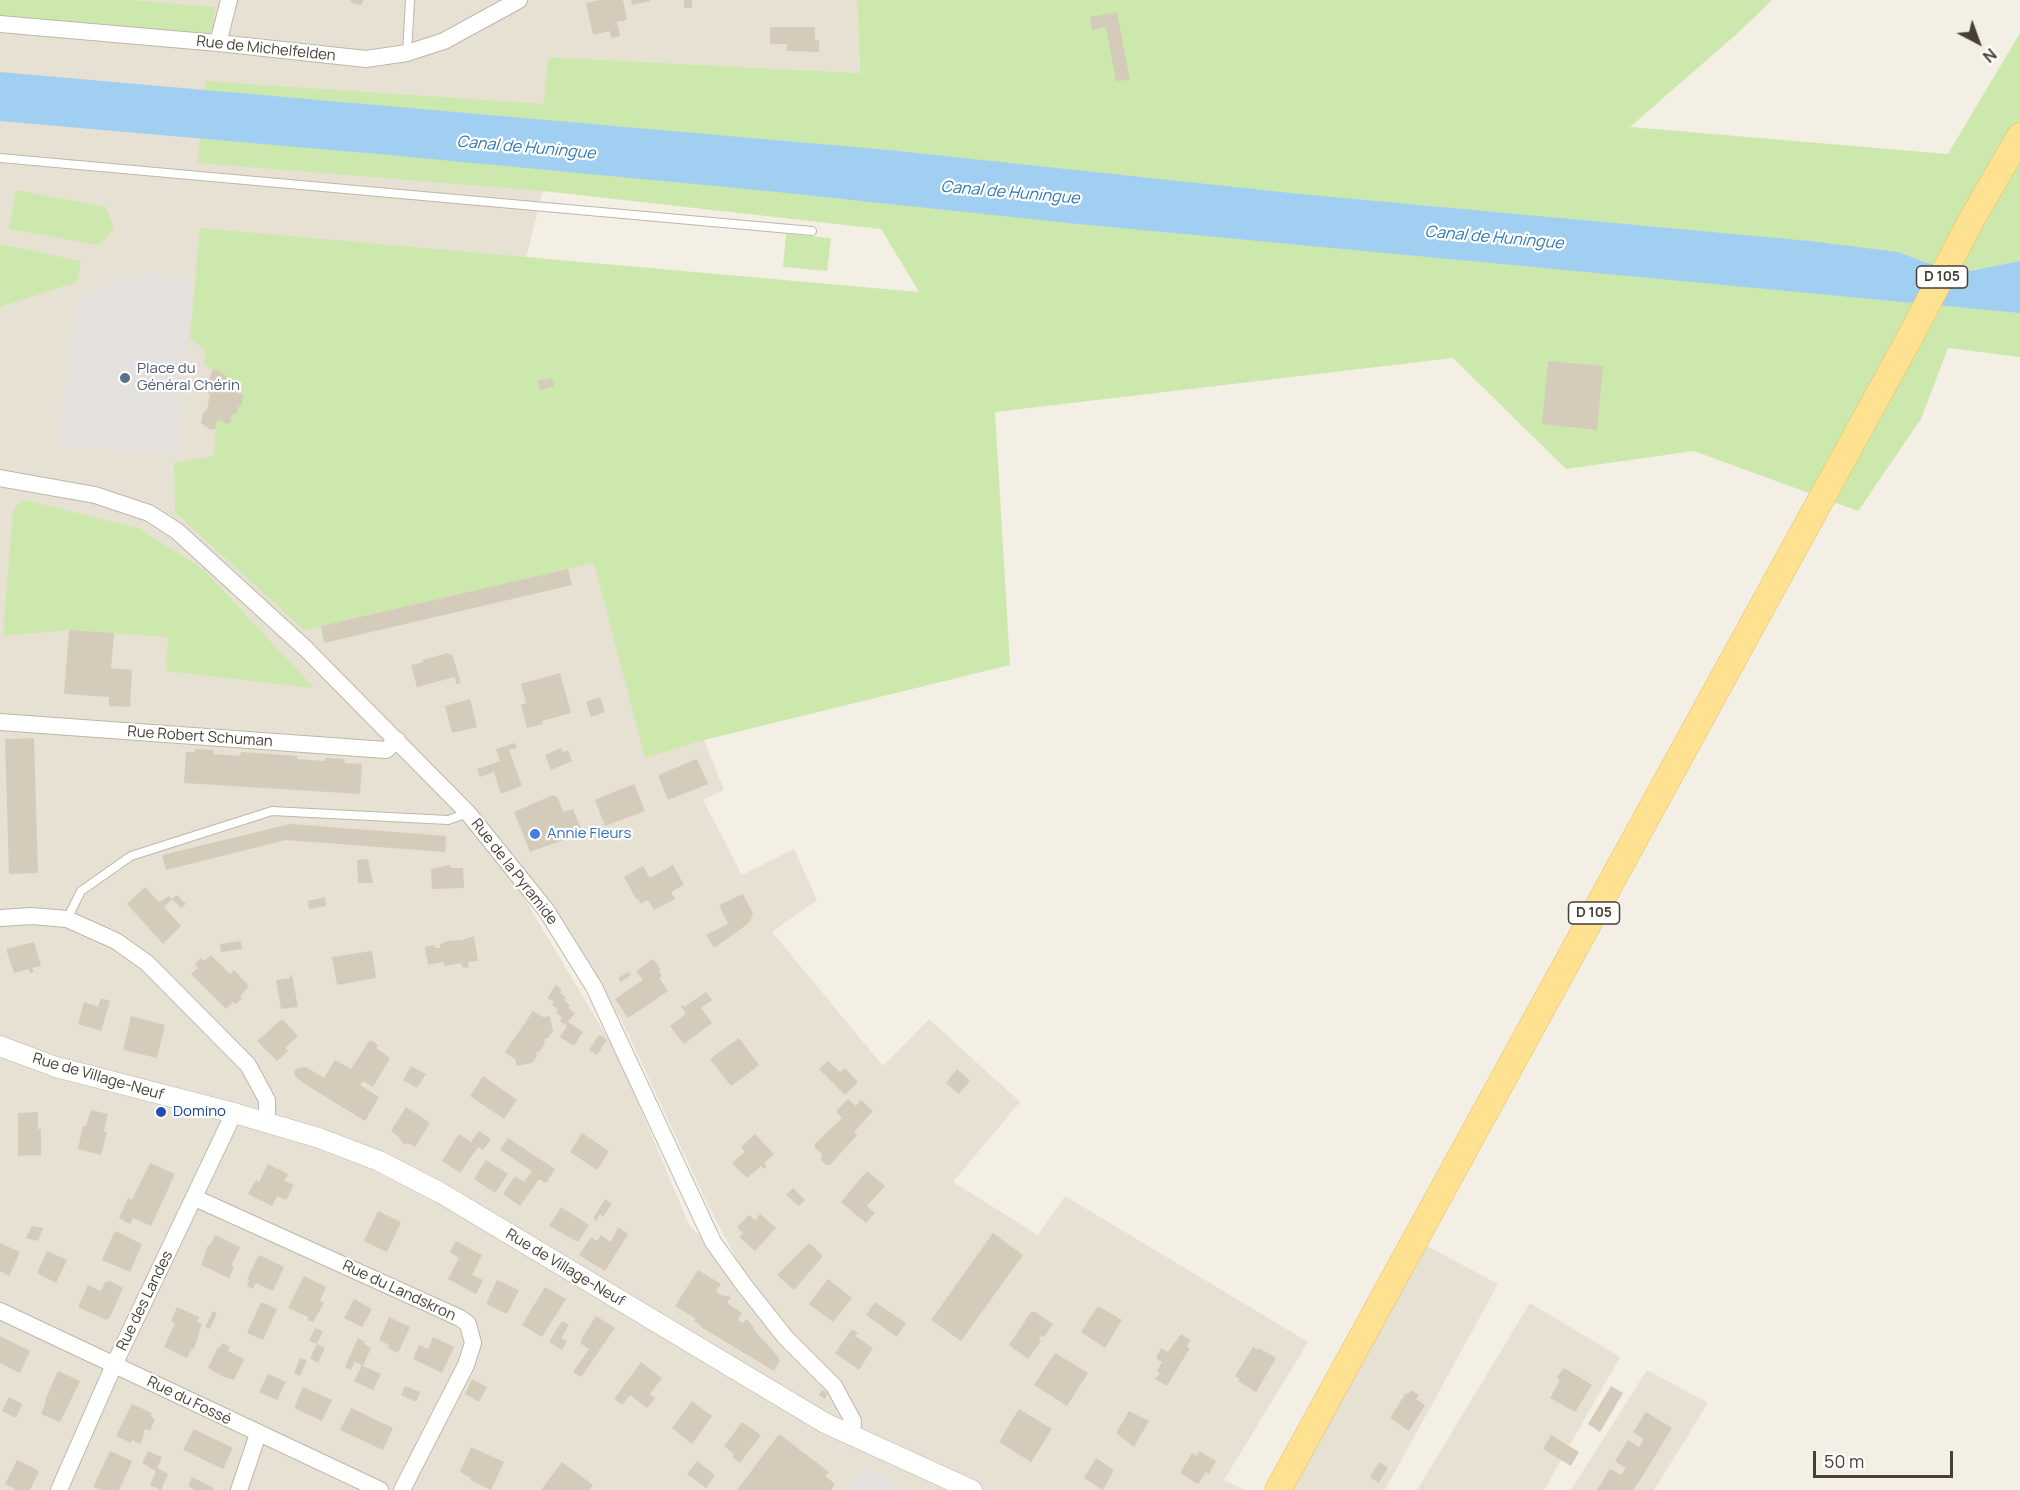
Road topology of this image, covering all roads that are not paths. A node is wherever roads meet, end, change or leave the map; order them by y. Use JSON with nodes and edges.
{"nodes":[{"id":1,"x":229,"y":0,"type":"edge"},
{"id":2,"x":410,"y":0,"type":"edge"},
{"id":3,"x":519,"y":0,"type":"edge"},
{"id":4,"x":0,"y":24,"type":"edge"},
{"id":5,"x":218,"y":43,"type":"junction"},
{"id":6,"x":407,"y":53,"type":"junction"},
{"id":7,"x":2020,"y":136,"type":"edge"},
{"id":8,"x":0,"y":158,"type":"edge"},
{"id":9,"x":812,"y":231,"type":"dead end"},
{"id":10,"x":0,"y":478,"type":"edge"},
{"id":11,"x":0,"y":722,"type":"edge"},
{"id":12,"x":397,"y":740,"type":"junction"},
{"id":13,"x":468,"y":813,"type":"junction"},
{"id":14,"x":0,"y":918,"type":"edge"},
{"id":15,"x":67,"y":919,"type":"junction"},
{"id":16,"x":0,"y":1046,"type":"edge"},
{"id":17,"x":234,"y":1113,"type":"junction"},
{"id":18,"x":267,"y":1123,"type":"junction"},
{"id":19,"x":195,"y":1198,"type":"junction"},
{"id":20,"x":0,"y":1311,"type":"edge"},
{"id":21,"x":114,"y":1365,"type":"junction"},
{"id":22,"x":258,"y":1434,"type":"junction"},
{"id":23,"x":852,"y":1437,"type":"junction"},
{"id":24,"x":59,"y":1490,"type":"edge"},
{"id":25,"x":239,"y":1490,"type":"edge"},
{"id":26,"x":380,"y":1490,"type":"edge"},
{"id":27,"x":402,"y":1490,"type":"edge"},
{"id":28,"x":972,"y":1490,"type":"edge"},
{"id":29,"x":1278,"y":1490,"type":"edge"}],
"edges":[{"from":1,"to":5,"type":"street"},
{"from":2,"to":6,"type":"lane"},
{"from":3,"to":6,"type":"street","name":"Rue de Michelfelden"},
{"from":4,"to":5,"type":"street","name":"Rue de Michelfelden"},
{"from":5,"to":6,"type":"street","name":"Rue de Michelfelden"},
{"from":7,"to":29,"type":"main road","number":"D 105"},
{"from":8,"to":9,"type":"lane"},
{"from":10,"to":12,"type":"street","name":"Rue de la Pyramide"},
{"from":11,"to":12,"type":"street","name":"Rue Robert Schuman"},
{"from":12,"to":13,"type":"street","name":"Rue de la Pyramide"},
{"from":13,"to":15,"type":"lane"},
{"from":13,"to":23,"type":"street","name":"Rue de la Pyramide"},
{"from":14,"to":15,"type":"street"},
{"from":15,"to":18,"type":"street"},
{"from":16,"to":17,"type":"street","name":"Rue de Village-Neuf"},
{"from":17,"to":18,"type":"street","name":"Rue de Village-Neuf"},
{"from":17,"to":19,"type":"street","name":"Rue des Landes"},
{"from":18,"to":23,"type":"street","name":"Rue de Village-Neuf"},
{"from":19,"to":21,"type":"street","name":"Rue des Landes"},
{"from":19,"to":27,"type":"street","name":"Rue du Landskron"},
{"from":20,"to":21,"type":"street","name":"Rue du Fossé"},
{"from":21,"to":22,"type":"street","name":"Rue du Fossé"},
{"from":21,"to":24,"type":"street","name":"Rue des Landes"},
{"from":22,"to":25,"type":"street"},
{"from":22,"to":26,"type":"street","name":"Rue du Fossé"},
{"from":23,"to":28,"type":"street","name":"Rue de Village-Neuf"}]}
